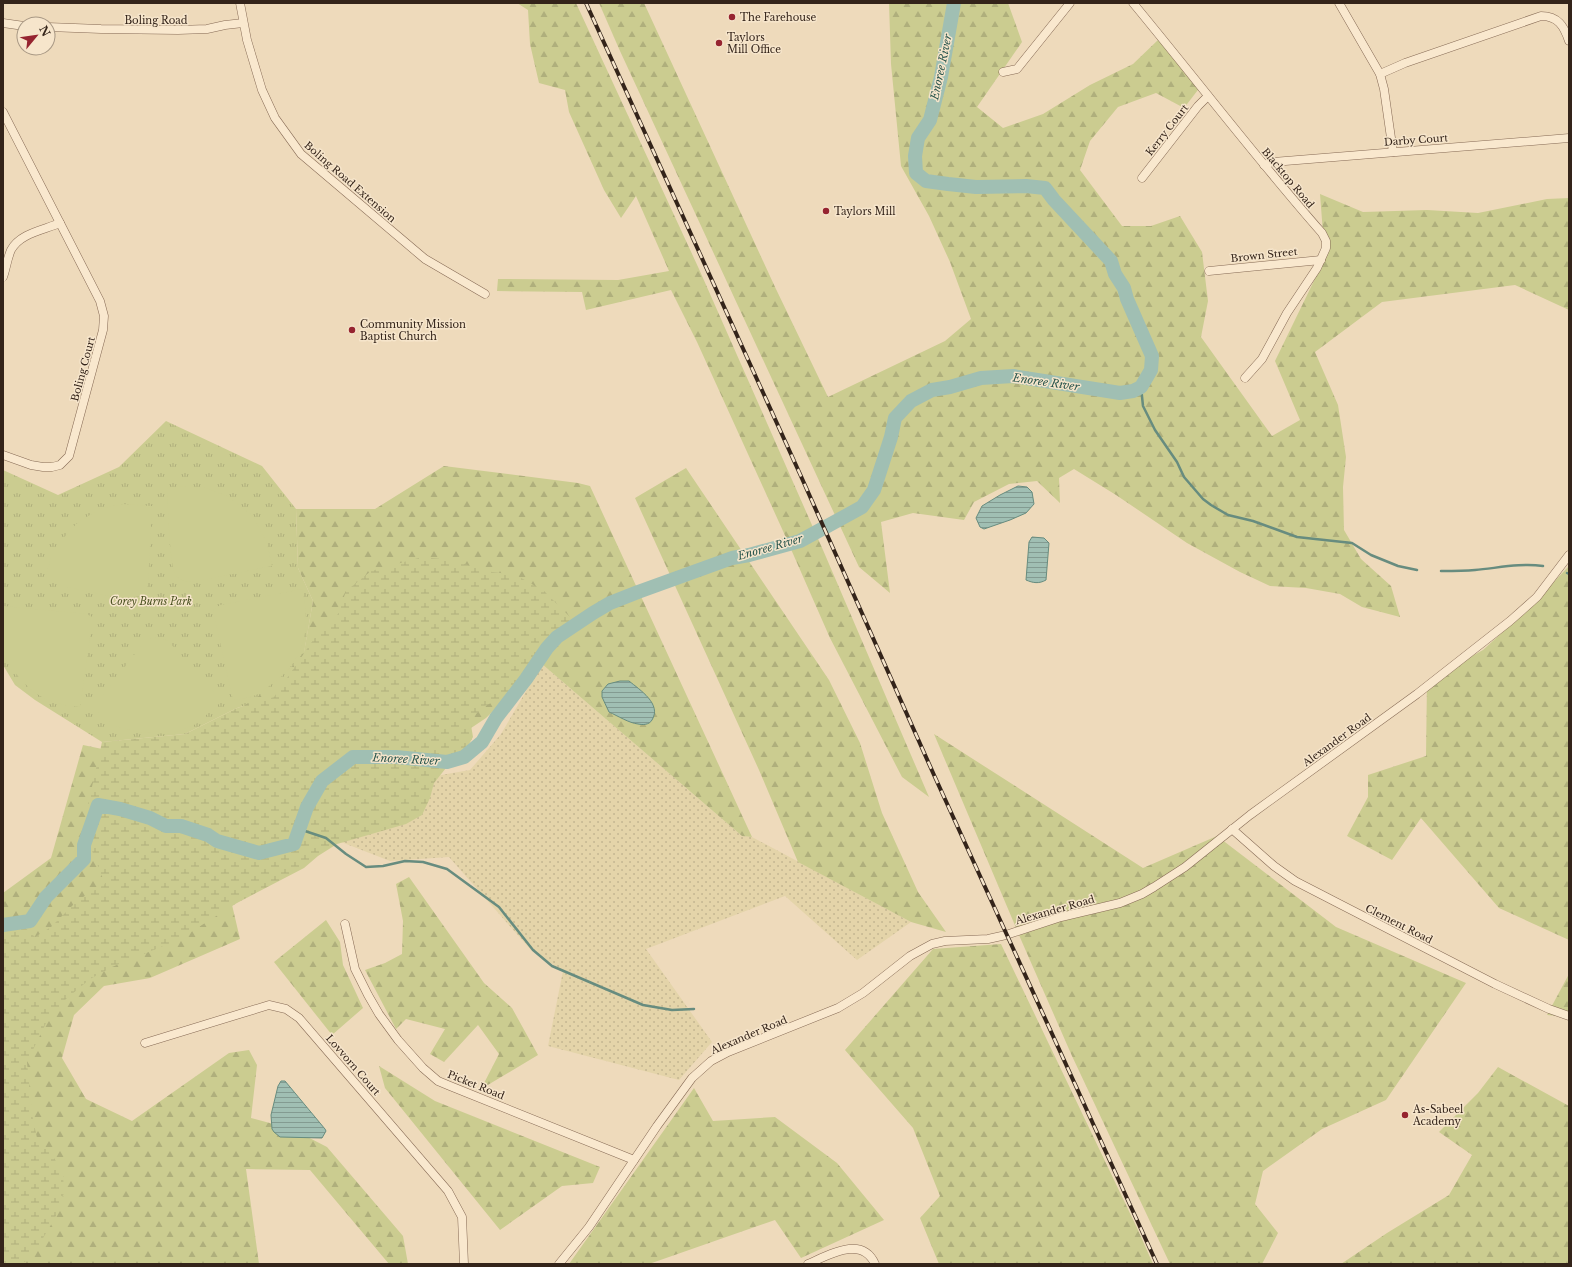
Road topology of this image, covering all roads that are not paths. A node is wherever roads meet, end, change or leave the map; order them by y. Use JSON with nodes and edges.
{"nodes":[{"id":1,"x":240,"y":3,"type":"edge"},
{"id":2,"x":1070,"y":3,"type":"edge"},
{"id":3,"x":1133,"y":3,"type":"edge"},
{"id":4,"x":1339,"y":3,"type":"edge"},
{"id":5,"x":3,"y":23,"type":"edge"},
{"id":6,"x":242,"y":23,"type":"junction"},
{"id":7,"x":16,"y":25,"type":"edge"},
{"id":8,"x":56,"y":27,"type":"edge"},
{"id":9,"x":1569,"y":41,"type":"edge"},
{"id":10,"x":1003,"y":72,"type":"dead end"},
{"id":11,"x":1380,"y":74,"type":"junction"},
{"id":12,"x":1208,"y":96,"type":"junction"},
{"id":13,"x":3,"y":112,"type":"edge"},
{"id":14,"x":1569,"y":138,"type":"edge"},
{"id":15,"x":1392,"y":152,"type":"junction"},
{"id":16,"x":1264,"y":165,"type":"junction"},
{"id":17,"x":1142,"y":178,"type":"dead end"},
{"id":18,"x":60,"y":223,"type":"junction"},
{"id":19,"x":1321,"y":260,"type":"junction"},
{"id":20,"x":1209,"y":271,"type":"dead end"},
{"id":21,"x":3,"y":278,"type":"edge"},
{"id":22,"x":485,"y":294,"type":"dead end"},
{"id":23,"x":1245,"y":378,"type":"dead end"},
{"id":24,"x":3,"y":455,"type":"edge"},
{"id":25,"x":1569,"y":555,"type":"edge"},
{"id":26,"x":1232,"y":829,"type":"junction"},
{"id":27,"x":345,"y":924,"type":"dead end"},
{"id":28,"x":1569,"y":1016,"type":"edge"},
{"id":29,"x":145,"y":1043,"type":"dead end"},
{"id":30,"x":634,"y":1160,"type":"junction"},
{"id":31,"x":464,"y":1264,"type":"edge"},
{"id":32,"x":559,"y":1264,"type":"edge"},
{"id":33,"x":808,"y":1264,"type":"edge"},
{"id":34,"x":875,"y":1264,"type":"edge"}],
"edges":[{"from":1,"to":6,"type":"street"},
{"from":2,"to":10,"type":"street"},
{"from":3,"to":12,"type":"street","name":"Blacktop Road"},
{"from":4,"to":11,"type":"street"},
{"from":5,"to":7,"type":"street"},
{"from":6,"to":8,"type":"street","name":"Boling Road"},
{"from":6,"to":22,"type":"street","name":"Boling Road Extension"},
{"from":9,"to":11,"type":"street"},
{"from":11,"to":15,"type":"street"},
{"from":12,"to":16,"type":"street","name":"Blacktop Road"},
{"from":12,"to":17,"type":"street","name":"Kerry Court"},
{"from":13,"to":18,"type":"street","name":"Boling Court"},
{"from":14,"to":15,"type":"street","name":"Darby Court"},
{"from":15,"to":16,"type":"street","name":"Darby Court"},
{"from":16,"to":19,"type":"street","name":"Blacktop Road"},
{"from":18,"to":21,"type":"street"},
{"from":18,"to":24,"type":"street","name":"Boling Court"},
{"from":19,"to":20,"type":"street","name":"Brown Street"},
{"from":19,"to":23,"type":"street","name":"Blacktop Road"},
{"from":25,"to":26,"type":"street","name":"Alexander Road"},
{"from":26,"to":28,"type":"street","name":"Clement Road"},
{"from":26,"to":30,"type":"street","name":"Alexander Road"},
{"from":27,"to":30,"type":"street","name":"Picket Road"},
{"from":29,"to":31,"type":"street","name":"Lovvorn Court"},
{"from":30,"to":32,"type":"street","name":"Alexander Road"},
{"from":33,"to":34,"type":"street"}]}
